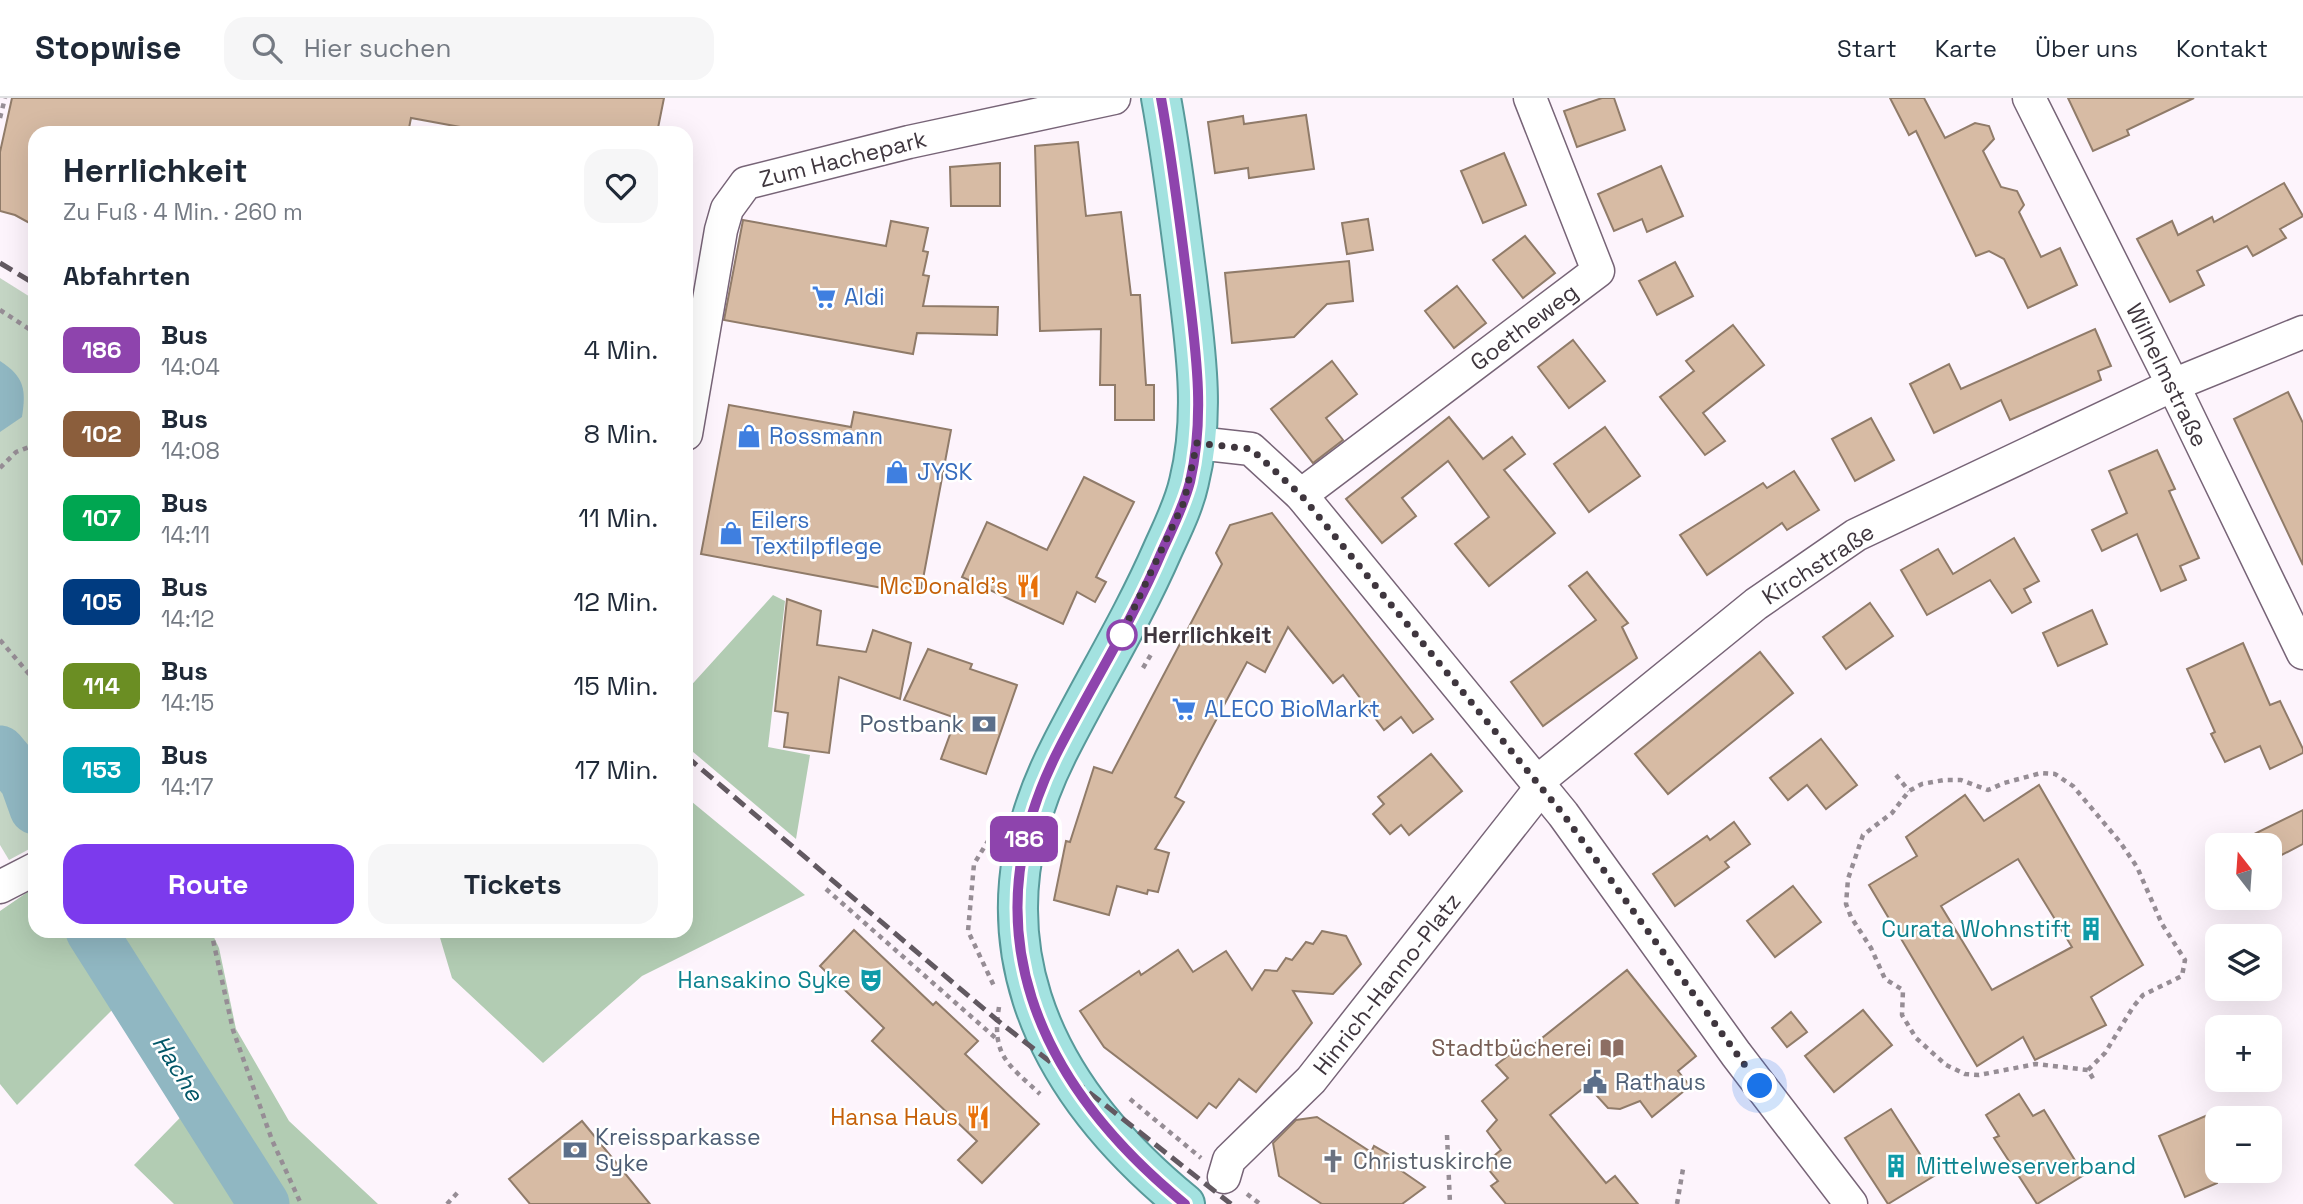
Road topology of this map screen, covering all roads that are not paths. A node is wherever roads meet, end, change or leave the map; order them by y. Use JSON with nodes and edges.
{"nodes":[{"id":1,"x":1114,"y":98,"type":"edge"},
{"id":2,"x":1161,"y":98,"type":"edge"},
{"id":3,"x":1531,"y":98,"type":"edge"},
{"id":4,"x":2028,"y":98,"type":"edge"},
{"id":5,"x":2303,"y":332,"type":"edge"},
{"id":6,"x":2173,"y":385,"type":"junction"},
{"id":7,"x":693,"y":393,"type":"edge"},
{"id":8,"x":1197,"y":443,"type":"junction"},
{"id":9,"x":1301,"y":495,"type":"junction"},
{"id":10,"x":2303,"y":653,"type":"edge"},
{"id":11,"x":1537,"y":782,"type":"junction"},
{"id":12,"x":1224,"y":1177,"type":"road end"},
{"id":13,"x":1185,"y":1204,"type":"edge"},
{"id":14,"x":1850,"y":1204,"type":"edge"}],
"edges":[{"from":1,"to":7,"type":"street","name":"Zum Hachepark"},
{"from":2,"to":8,"type":"main road"},
{"from":3,"to":9,"type":"street","name":"Goetheweg"},
{"from":4,"to":6,"type":"street","name":"Wilhelmstraße"},
{"from":5,"to":6,"type":"street","name":"Kirchstraße"},
{"from":6,"to":10,"type":"street","name":"Wilhelmstraße"},
{"from":6,"to":11,"type":"street","name":"Kirchstraße"},
{"from":8,"to":9,"type":"street"},
{"from":8,"to":13,"type":"main road"},
{"from":9,"to":11,"type":"street"},
{"from":11,"to":12,"type":"street","name":"Hinrich-Hanno-Platz"},
{"from":11,"to":14,"type":"street"}]}
